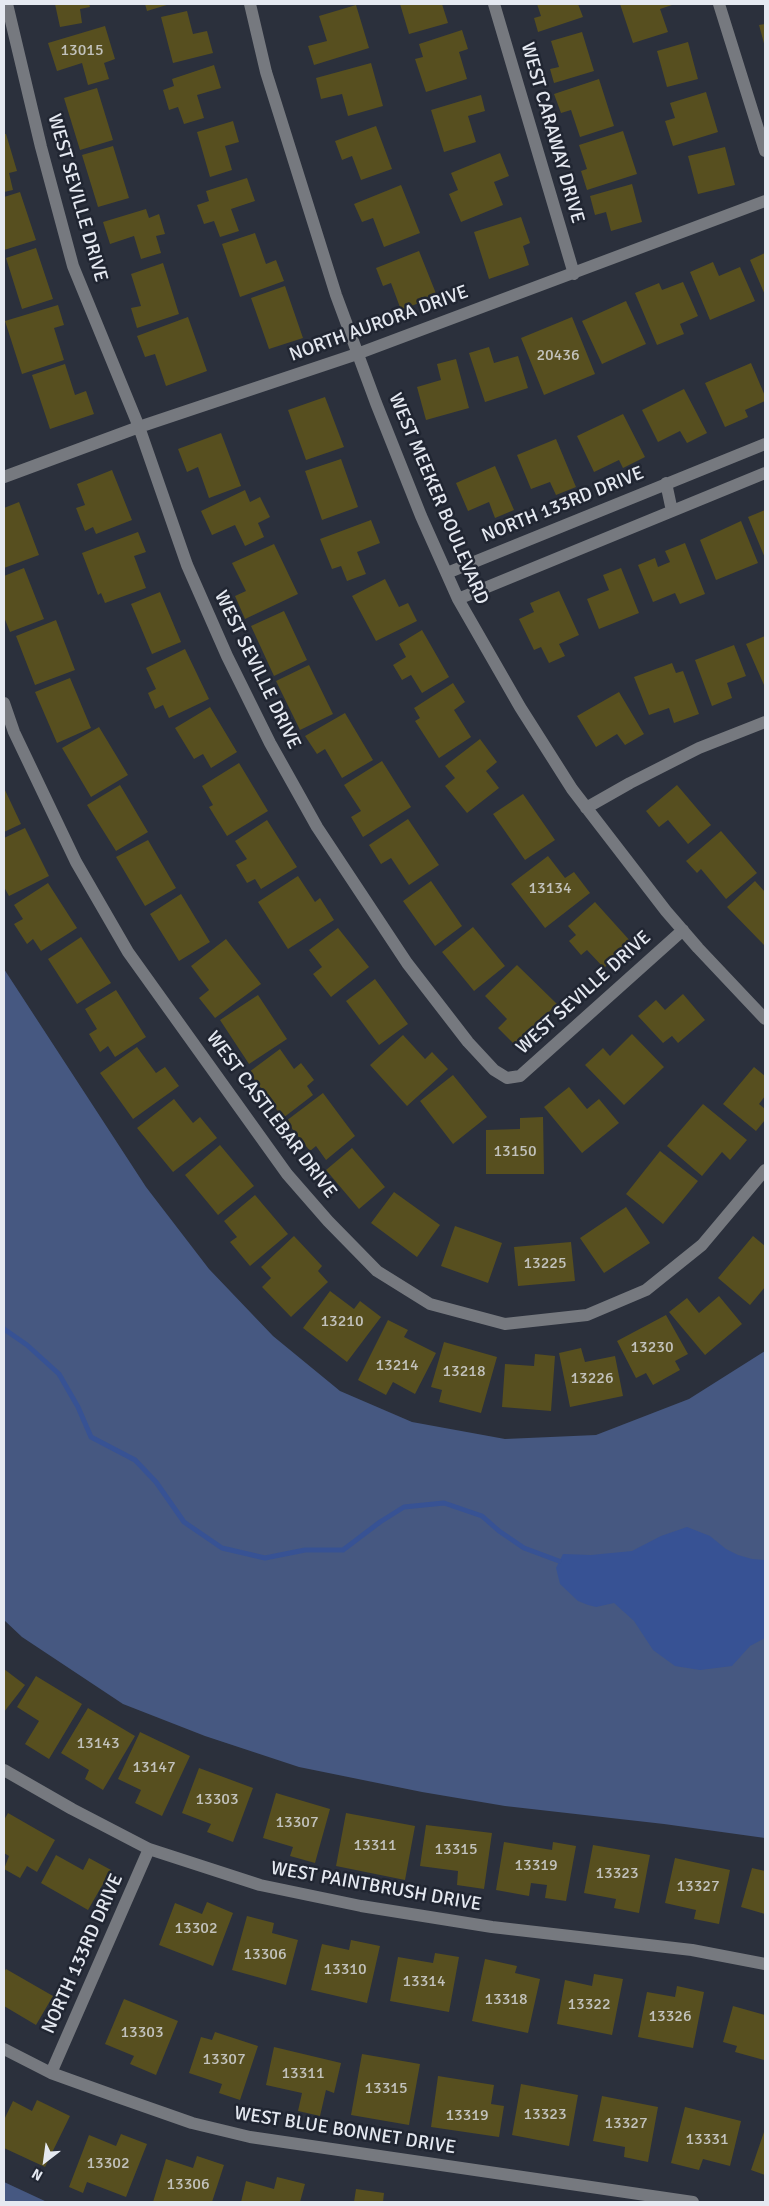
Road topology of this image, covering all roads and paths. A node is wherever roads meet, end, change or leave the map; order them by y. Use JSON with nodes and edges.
{"nodes":[{"id":1,"x":7,"y":4,"type":"edge"},
{"id":2,"x":250,"y":4,"type":"edge"},
{"id":3,"x":494,"y":4,"type":"edge"},
{"id":4,"x":719,"y":4,"type":"edge"},
{"id":5,"x":765,"y":152,"type":"edge"},
{"id":6,"x":765,"y":201,"type":"edge"},
{"id":7,"x":574,"y":274,"type":"junction"},
{"id":8,"x":357,"y":354,"type":"junction"},
{"id":9,"x":139,"y":427,"type":"junction"},
{"id":10,"x":765,"y":444,"type":"edge"},
{"id":11,"x":765,"y":473,"type":"edge"},
{"id":12,"x":4,"y":477,"type":"edge"},
{"id":13,"x":666,"y":484,"type":"junction"},
{"id":14,"x":672,"y":510,"type":"junction"},
{"id":15,"x":447,"y":572,"type":"junction"},
{"id":16,"x":458,"y":599,"type":"junction"},
{"id":17,"x":4,"y":703,"type":"edge"},
{"id":18,"x":765,"y":722,"type":"edge"},
{"id":19,"x":586,"y":808,"type":"junction"},
{"id":20,"x":683,"y":930,"type":"junction"},
{"id":21,"x":765,"y":1019,"type":"edge"},
{"id":22,"x":765,"y":1170,"type":"edge"},
{"id":23,"x":4,"y":1770,"type":"edge"},
{"id":24,"x":149,"y":1849,"type":"junction"},
{"id":25,"x":765,"y":1964,"type":"edge"},
{"id":26,"x":4,"y":2049,"type":"edge"},
{"id":27,"x":51,"y":2073,"type":"junction"},
{"id":28,"x":694,"y":2202,"type":"edge"}],
"edges":[{"from":1,"to":9,"type":"street","name":"WEST SEVILLE DRIVE"},
{"from":2,"to":8,"type":"street","name":"WEST MEEKER BOULEVARD"},
{"from":3,"to":7,"type":"street","name":"WEST CARAWAY DRIVE"},
{"from":4,"to":5,"type":"street"},
{"from":6,"to":7,"type":"street","name":"NORTH AURORA DRIVE"},
{"from":7,"to":8,"type":"street","name":"NORTH AURORA DRIVE"},
{"from":8,"to":9,"type":"street","name":"NORTH AURORA DRIVE"},
{"from":8,"to":15,"type":"street","name":"WEST MEEKER BOULEVARD"},
{"from":9,"to":12,"type":"street","name":"NORTH AURORA DRIVE"},
{"from":9,"to":20,"type":"street","name":"WEST SEVILLE DRIVE"},
{"from":10,"to":13,"type":"street","name":"NORTH 133RD DRIVE"},
{"from":11,"to":14,"type":"street"},
{"from":13,"to":14,"type":"street","name":"NORTH 133RD DRIVE"},
{"from":13,"to":15,"type":"street","name":"NORTH 133RD DRIVE"},
{"from":14,"to":16,"type":"street"},
{"from":15,"to":16,"type":"street","name":"WEST MEEKER BOULEVARD"},
{"from":16,"to":19,"type":"street","name":"WEST MEEKER BOULEVARD"},
{"from":17,"to":22,"type":"street","name":"WEST CASTLEBAR DRIVE"},
{"from":18,"to":19,"type":"street"},
{"from":19,"to":20,"type":"street","name":"WEST MEEKER BOULEVARD"},
{"from":20,"to":21,"type":"street","name":"WEST MEEKER BOULEVARD"},
{"from":23,"to":24,"type":"street","name":"WEST PAINTBRUSH DRIVE"},
{"from":24,"to":25,"type":"street","name":"WEST PAINTBRUSH DRIVE"},
{"from":24,"to":27,"type":"street","name":"NORTH 133RD DRIVE"},
{"from":26,"to":27,"type":"street","name":"WEST BLUE BONNET DRIVE"},
{"from":27,"to":28,"type":"street","name":"WEST BLUE BONNET DRIVE"}]}
